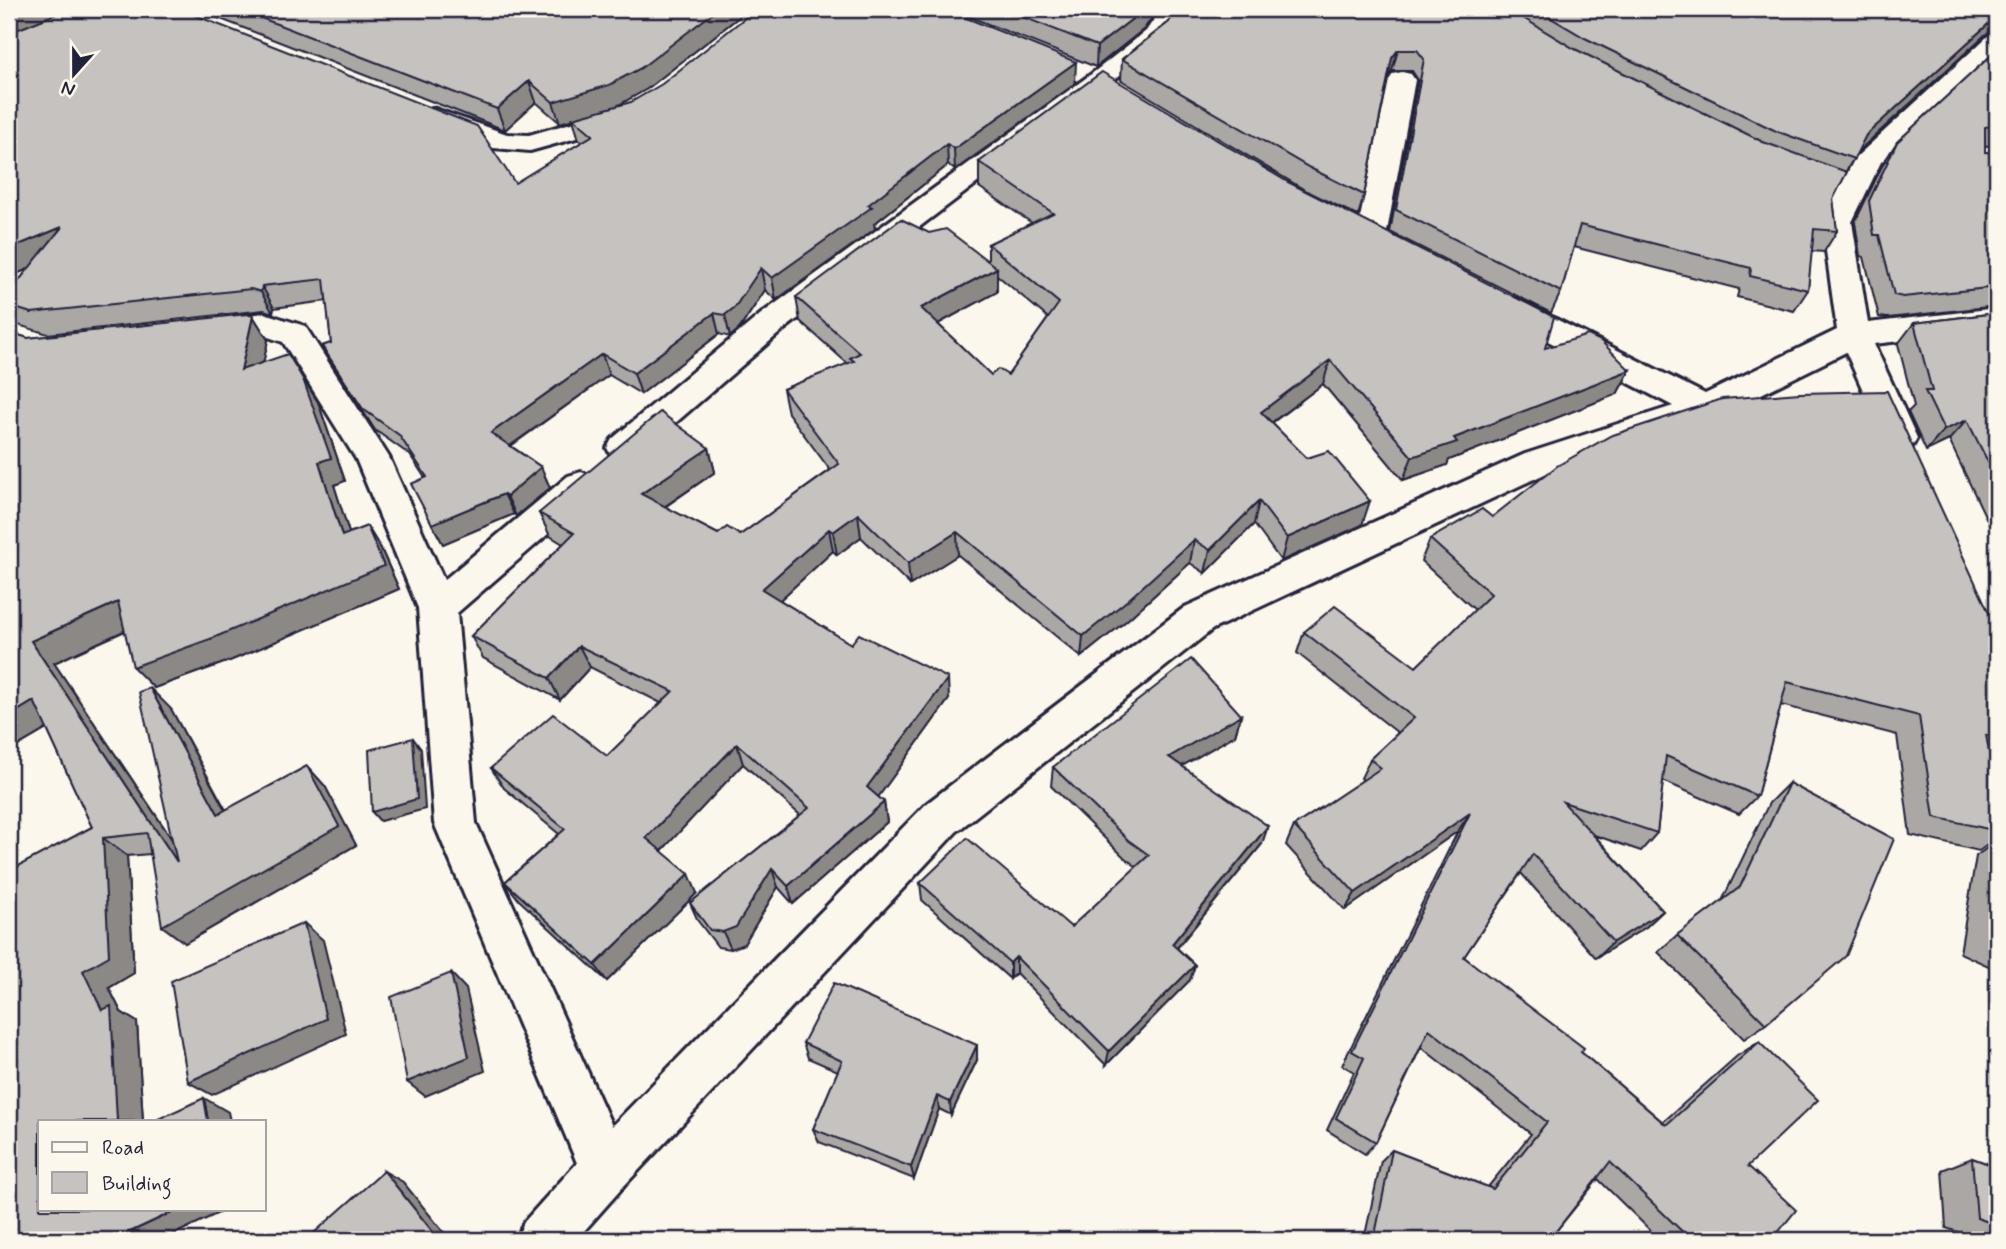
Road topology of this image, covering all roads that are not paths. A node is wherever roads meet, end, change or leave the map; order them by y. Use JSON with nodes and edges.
{"nodes":[{"id":1,"x":1173,"y":9,"type":"edge"},
{"id":2,"x":1997,"y":41,"type":"edge"},
{"id":3,"x":1402,"y":80,"type":"dead end"},
{"id":4,"x":646,"y":103,"type":"edge"},
{"id":5,"x":409,"y":106,"type":"edge"},
{"id":6,"x":1372,"y":238,"type":"edge"},
{"id":7,"x":1482,"y":294,"type":"edge"},
{"id":8,"x":1997,"y":319,"type":"edge"},
{"id":9,"x":169,"y":334,"type":"edge"},
{"id":10,"x":1854,"y":335,"type":"junction"},
{"id":11,"x":1705,"y":408,"type":"junction"},
{"id":12,"x":1911,"y":462,"type":"edge"},
{"id":13,"x":437,"y":608,"type":"junction"},
{"id":14,"x":9,"y":1117,"type":"edge"},
{"id":15,"x":605,"y":1169,"type":"junction"},
{"id":16,"x":10,"y":1240,"type":"edge"},
{"id":17,"x":542,"y":1240,"type":"edge"}],
"edges":[{"from":1,"to":13,"type":"street"},
{"from":2,"to":10,"type":"street"},
{"from":3,"to":6,"type":"street"},
{"from":4,"to":5,"type":"street"},
{"from":7,"to":11,"type":"street"},
{"from":8,"to":10,"type":"street"},
{"from":9,"to":13,"type":"street"},
{"from":10,"to":11,"type":"street"},
{"from":10,"to":12,"type":"street"},
{"from":11,"to":15,"type":"street"},
{"from":13,"to":15,"type":"street"},
{"from":14,"to":16,"type":"street"},
{"from":15,"to":17,"type":"street"}]}
